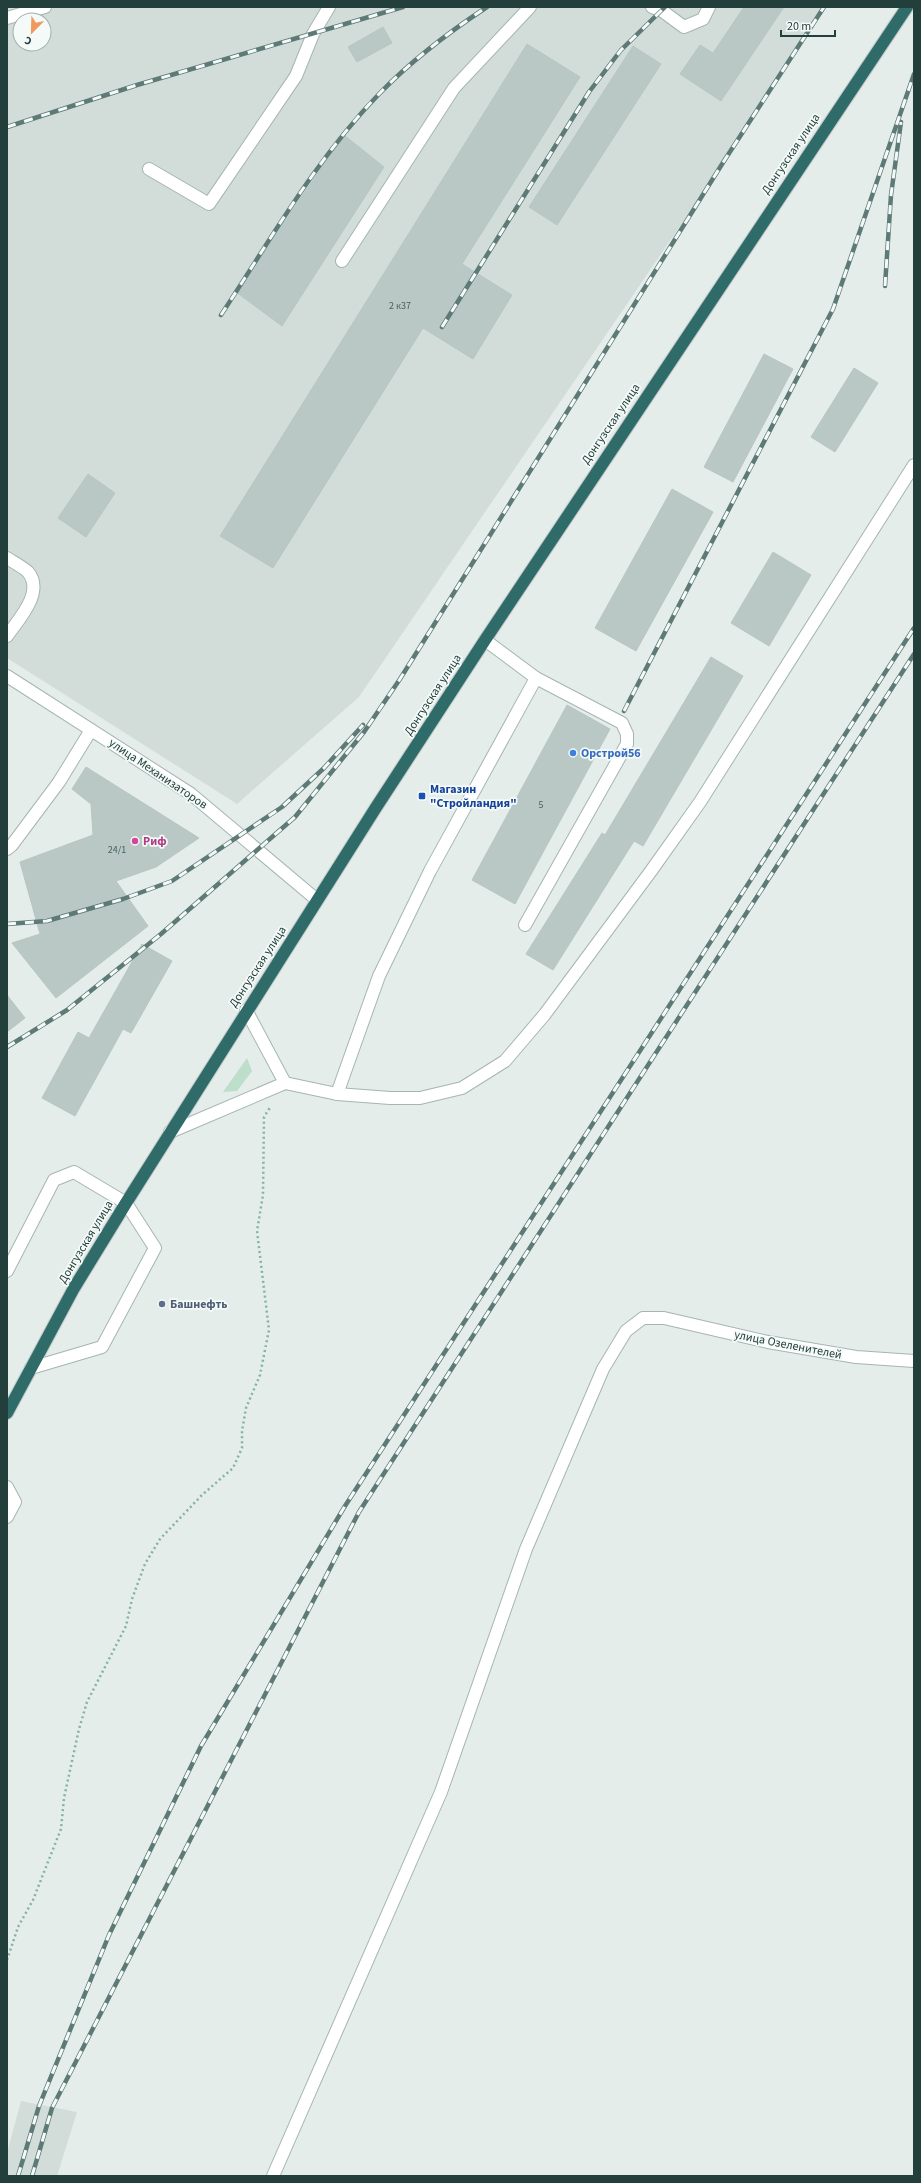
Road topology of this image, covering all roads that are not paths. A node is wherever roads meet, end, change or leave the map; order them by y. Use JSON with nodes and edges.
{"nodes":[{"id":1,"x":45,"y":7,"type":"edge"},
{"id":2,"x":329,"y":7,"type":"edge"},
{"id":3,"x":530,"y":7,"type":"edge"},
{"id":4,"x":652,"y":7,"type":"edge"},
{"id":5,"x":709,"y":7,"type":"edge"},
{"id":6,"x":907,"y":7,"type":"edge"},
{"id":7,"x":7,"y":18,"type":"edge"},
{"id":8,"x":149,"y":170,"type":"dead end"},
{"id":9,"x":342,"y":261,"type":"dead end"},
{"id":10,"x":914,"y":465,"type":"edge"},
{"id":11,"x":7,"y":558,"type":"edge"},
{"id":12,"x":7,"y":636,"type":"edge"},
{"id":13,"x":485,"y":640,"type":"junction"},
{"id":14,"x":7,"y":676,"type":"edge"},
{"id":15,"x":536,"y":678,"type":"junction"},
{"id":16,"x":91,"y":730,"type":"junction"},
{"id":17,"x":7,"y":849,"type":"edge"},
{"id":18,"x":317,"y":900,"type":"junction"},
{"id":19,"x":525,"y":925,"type":"dead end"},
{"id":20,"x":246,"y":1010,"type":"junction"},
{"id":21,"x":285,"y":1084,"type":"junction"},
{"id":22,"x":337,"y":1094,"type":"junction"},
{"id":23,"x":170,"y":1132,"type":"junction"},
{"id":24,"x":126,"y":1203,"type":"junction"},
{"id":25,"x":7,"y":1271,"type":"edge"},
{"id":26,"x":914,"y":1361,"type":"edge"},
{"id":27,"x":31,"y":1368,"type":"junction"},
{"id":28,"x":7,"y":1413,"type":"edge"},
{"id":29,"x":7,"y":1487,"type":"edge"},
{"id":30,"x":7,"y":1517,"type":"edge"},
{"id":31,"x":273,"y":2176,"type":"edge"}],
"edges":[{"from":1,"to":7,"type":"street"},
{"from":2,"to":8,"type":"street"},
{"from":3,"to":9,"type":"street"},
{"from":4,"to":5,"type":"street"},
{"from":6,"to":13,"type":"highway","name":"Донгузская улица"},
{"from":10,"to":22,"type":"street"},
{"from":11,"to":12,"type":"street"},
{"from":13,"to":15,"type":"street"},
{"from":13,"to":18,"type":"highway","name":"Донгузская улица"},
{"from":14,"to":16,"type":"street","name":"улица Механизаторов"},
{"from":15,"to":19,"type":"street"},
{"from":15,"to":22,"type":"street"},
{"from":16,"to":17,"type":"street"},
{"from":16,"to":18,"type":"street","name":"улица Механизаторов"},
{"from":18,"to":20,"type":"highway","name":"Донгузская улица"},
{"from":20,"to":21,"type":"street"},
{"from":20,"to":23,"type":"highway","name":"Донгузская улица"},
{"from":21,"to":22,"type":"street"},
{"from":21,"to":23,"type":"street"},
{"from":23,"to":24,"type":"highway","name":"Донгузская улица"},
{"from":24,"to":25,"type":"street"},
{"from":24,"to":27,"type":"highway","name":"Донгузская улица"},
{"from":24,"to":27,"type":"street"},
{"from":26,"to":31,"type":"street","name":"улица Озеленителей"},
{"from":27,"to":28,"type":"highway","name":"Донгузская улица"},
{"from":29,"to":30,"type":"street"}]}
